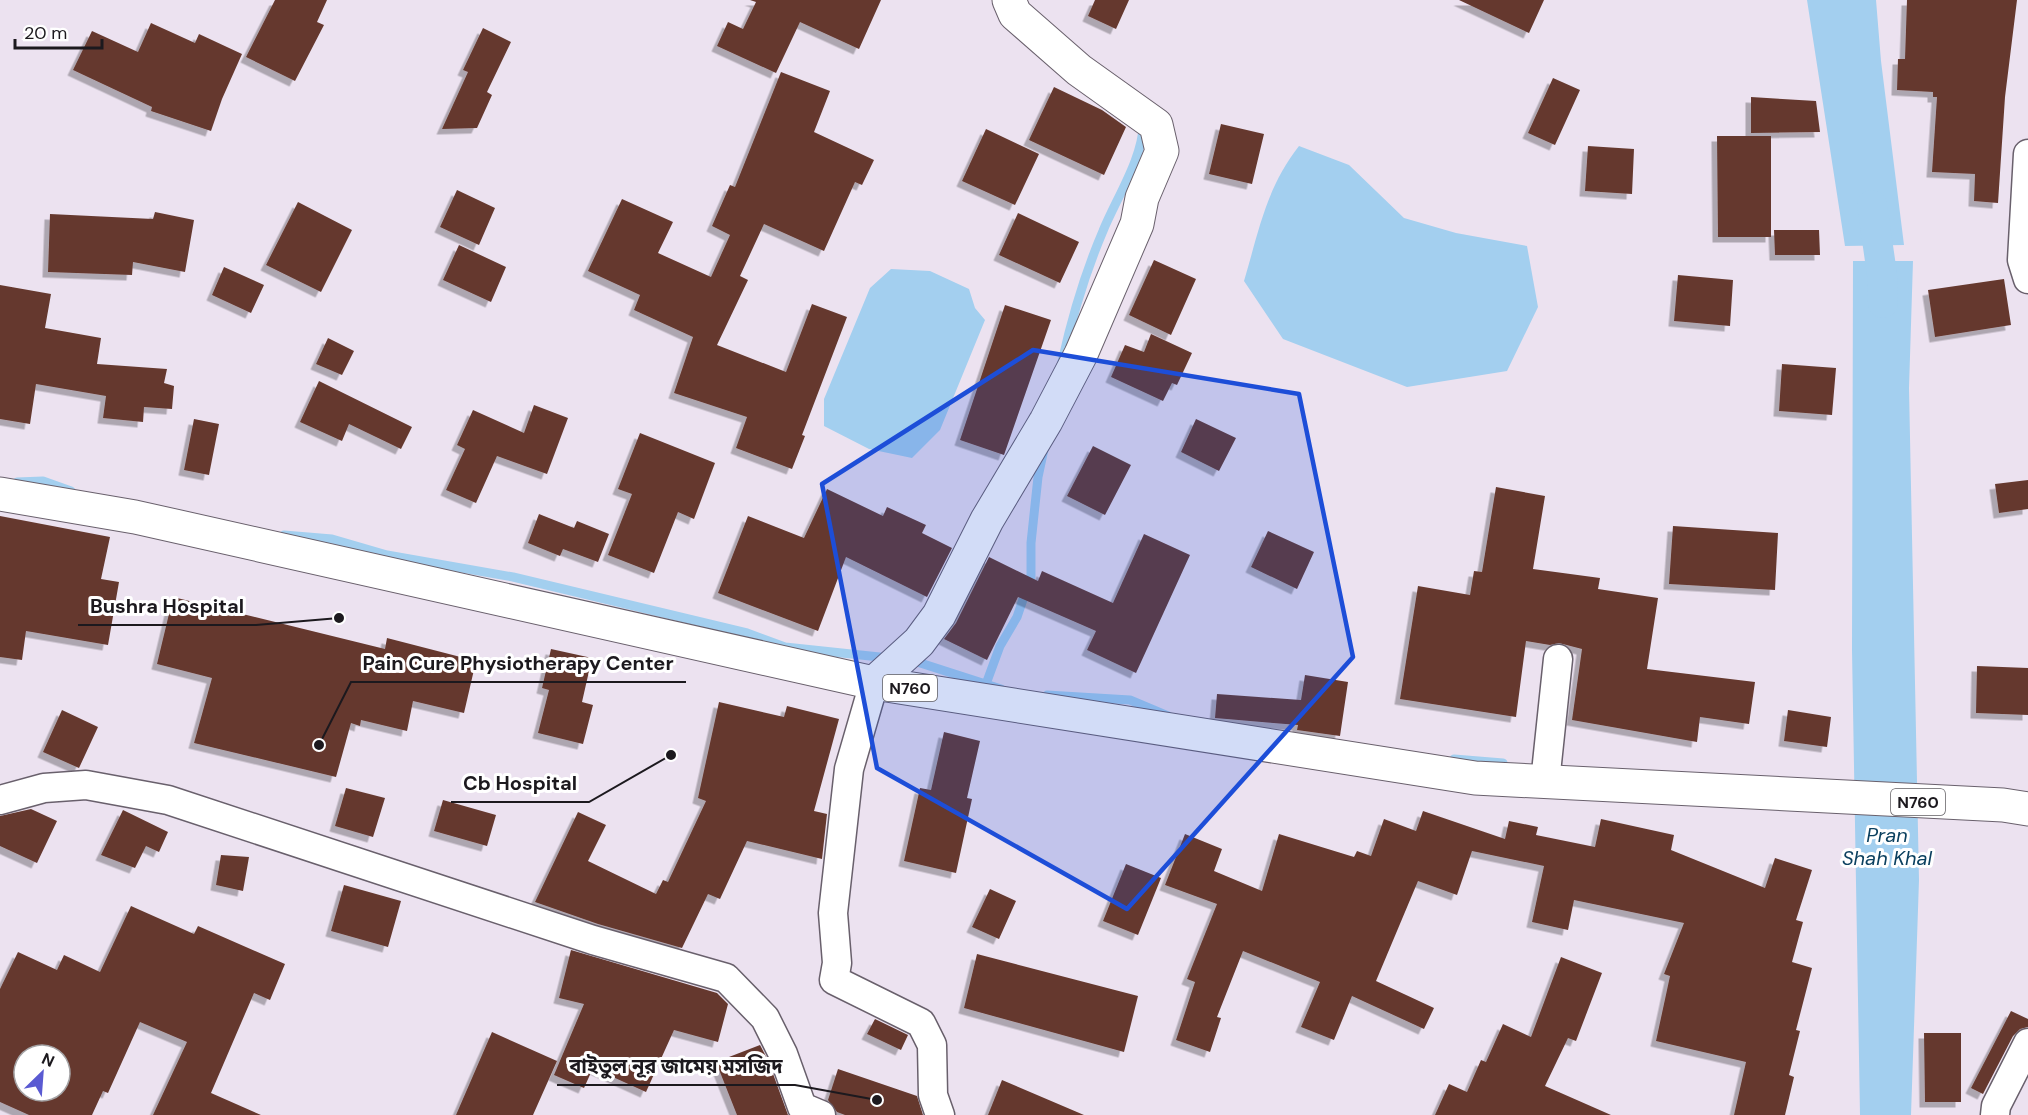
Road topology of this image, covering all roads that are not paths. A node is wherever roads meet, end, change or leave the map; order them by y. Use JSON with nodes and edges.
{"nodes":[{"id":1,"x":1009,"y":0,"type":"edge"},
{"id":2,"x":2028,"y":154,"type":"edge"},
{"id":3,"x":2028,"y":279,"type":"edge"},
{"id":4,"x":0,"y":494,"type":"edge"},
{"id":5,"x":1558,"y":659,"type":"dead end"},
{"id":6,"x":874,"y":683,"type":"junction"},
{"id":7,"x":1545,"y":782,"type":"junction"},
{"id":8,"x":0,"y":800,"type":"edge"},
{"id":9,"x":2016,"y":807,"type":"edge"},
{"id":10,"x":2028,"y":1043,"type":"edge"},
{"id":11,"x":821,"y":1115,"type":"edge"},
{"id":12,"x":940,"y":1115,"type":"edge"},
{"id":13,"x":1995,"y":1115,"type":"edge"}],
"edges":[{"from":1,"to":6,"type":"main road"},
{"from":2,"to":3,"type":"street"},
{"from":4,"to":6,"type":"main road","number":"N760"},
{"from":5,"to":7,"type":"street"},
{"from":6,"to":7,"type":"main road","number":"N760"},
{"from":6,"to":12,"type":"street"},
{"from":7,"to":9,"type":"main road","number":"N760"},
{"from":8,"to":11,"type":"street"},
{"from":10,"to":13,"type":"street"}]}
